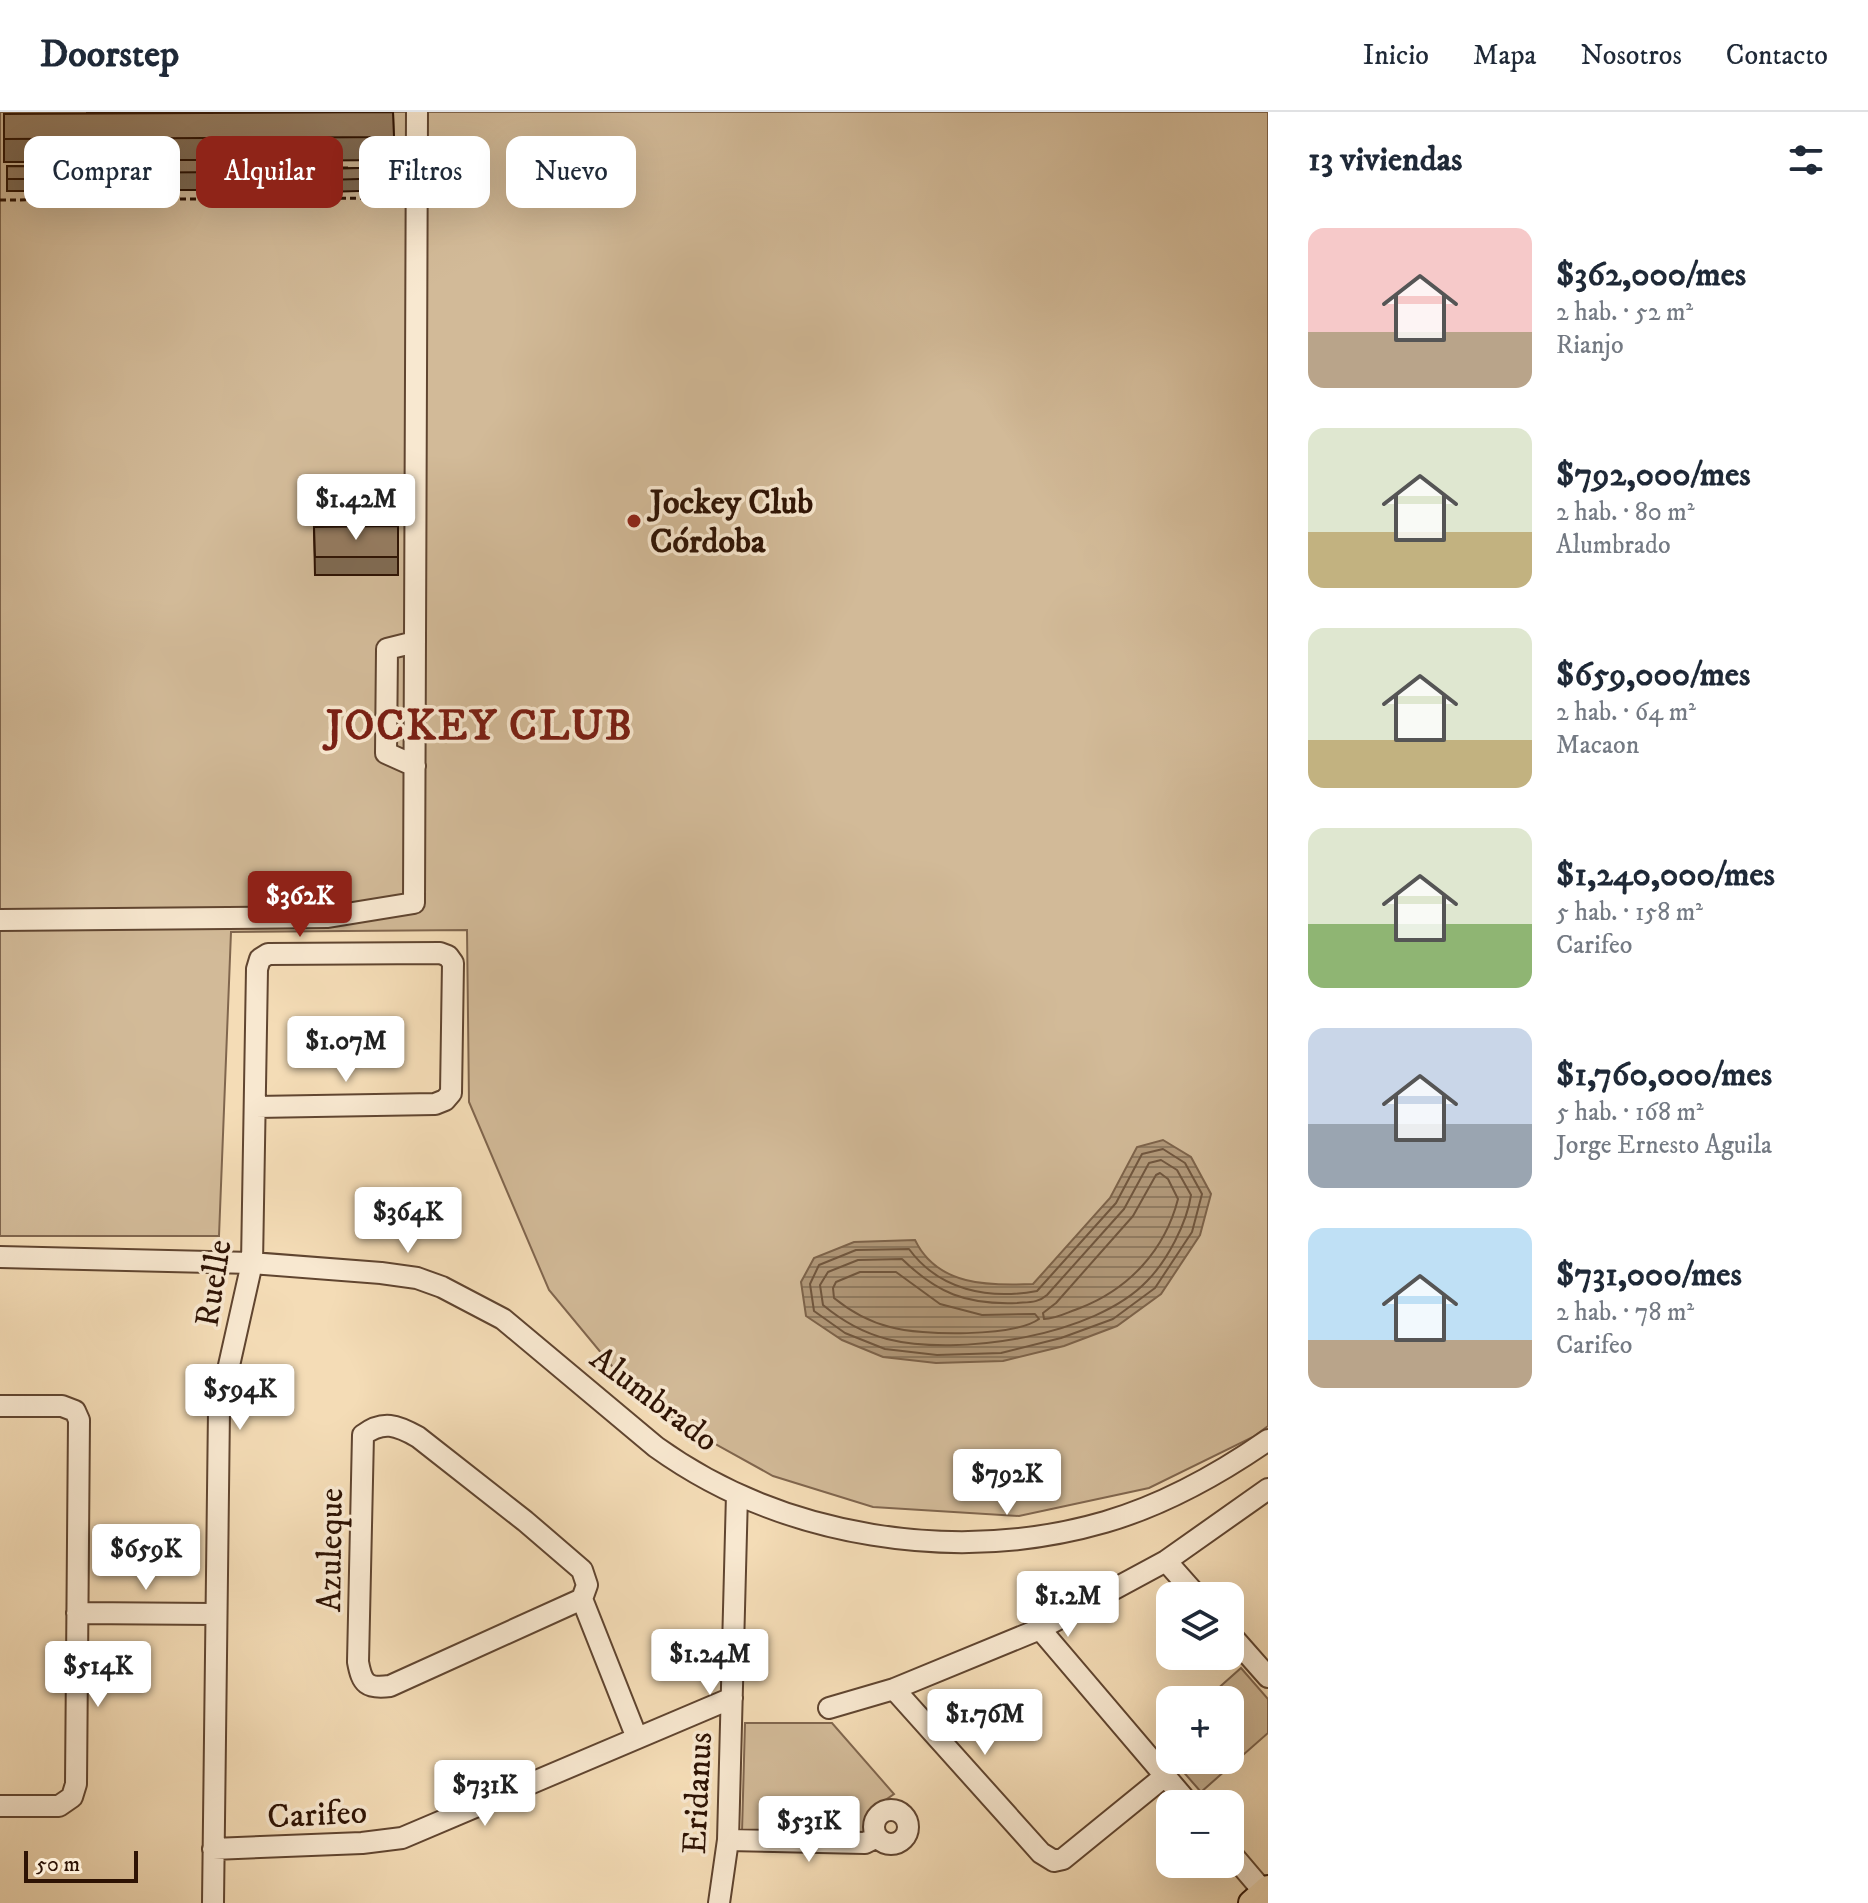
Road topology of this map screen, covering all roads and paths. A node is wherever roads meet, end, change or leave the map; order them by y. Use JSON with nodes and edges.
{"nodes":[{"id":1,"x":417,"y":112,"type":"edge"},
{"id":2,"x":343,"y":168,"type":"edge"},
{"id":3,"x":356,"y":168,"type":"edge"},
{"id":4,"x":359,"y":198,"type":"edge"},
{"id":5,"x":0,"y":200,"type":"edge"},
{"id":6,"x":415,"y":642,"type":"junction"},
{"id":7,"x":415,"y":766,"type":"junction"},
{"id":8,"x":0,"y":920,"type":"edge"},
{"id":9,"x":256,"y":1107,"type":"junction"},
{"id":10,"x":0,"y":1257,"type":"edge"},
{"id":11,"x":252,"y":1263,"type":"junction"},
{"id":12,"x":0,"y":1406,"type":"edge"},
{"id":13,"x":1268,"y":1440,"type":"edge"},
{"id":14,"x":1268,"y":1489,"type":"edge"},
{"id":15,"x":737,"y":1494,"type":"junction"},
{"id":16,"x":1166,"y":1561,"type":"junction"},
{"id":17,"x":1185,"y":1582,"type":"edge"},
{"id":18,"x":582,"y":1599,"type":"junction"},
{"id":19,"x":77,"y":1613,"type":"junction"},
{"id":20,"x":215,"y":1614,"type":"junction"},
{"id":21,"x":1040,"y":1629,"type":"junction"},
{"id":22,"x":1244,"y":1650,"type":"edge"},
{"id":23,"x":1268,"y":1677,"type":"edge"},
{"id":24,"x":894,"y":1689,"type":"junction"},
{"id":25,"x":732,"y":1698,"type":"junction"},
{"id":26,"x":829,"y":1708,"type":"dead end"},
{"id":27,"x":637,"y":1738,"type":"junction"},
{"id":28,"x":1165,"y":1776,"type":"junction"},
{"id":29,"x":1177,"y":1790,"type":"edge"},
{"id":30,"x":0,"y":1806,"type":"edge"},
{"id":31,"x":877,"y":1837,"type":"dead end"},
{"id":32,"x":728,"y":1840,"type":"junction"},
{"id":33,"x":213,"y":1849,"type":"junction"},
{"id":34,"x":1244,"y":1871,"type":"edge"},
{"id":35,"x":1261,"y":1894,"type":"edge"},
{"id":36,"x":213,"y":1903,"type":"edge"},
{"id":37,"x":719,"y":1903,"type":"edge"}],
"edges":[{"from":1,"to":6,"type":"street"},
{"from":2,"to":3,"type":"path"},
{"from":4,"to":5,"type":"path"},
{"from":6,"to":7,"type":"street"},
{"from":6,"to":7,"type":"street"},
{"from":7,"to":8,"type":"street"},
{"from":9,"to":9,"type":"street","name":"Ruelle"},
{"from":9,"to":11,"type":"street","name":"Ruelle"},
{"from":10,"to":11,"type":"street","name":"Alumbrado"},
{"from":11,"to":15,"type":"street","name":"Alumbrado"},
{"from":11,"to":20,"type":"street","name":"Ruelle"},
{"from":12,"to":19,"type":"street"},
{"from":13,"to":15,"type":"street","name":"Alumbrado"},
{"from":14,"to":16,"type":"street"},
{"from":15,"to":25,"type":"street","name":"Eridanus"},
{"from":16,"to":17,"type":"street"},
{"from":16,"to":21,"type":"street"},
{"from":18,"to":18,"type":"street","name":"Azuleque"},
{"from":18,"to":27,"type":"street","name":"Azuleque"},
{"from":19,"to":20,"type":"street"},
{"from":19,"to":30,"type":"street"},
{"from":20,"to":33,"type":"street","name":"Ruelle"},
{"from":21,"to":24,"type":"street"},
{"from":21,"to":28,"type":"street"},
{"from":22,"to":23,"type":"street"},
{"from":24,"to":26,"type":"street"},
{"from":24,"to":28,"type":"street"},
{"from":25,"to":27,"type":"street","name":"Carifeo"},
{"from":25,"to":32,"type":"street","name":"Eridanus"},
{"from":27,"to":33,"type":"street","name":"Carifeo"},
{"from":28,"to":29,"type":"street"},
{"from":31,"to":32,"type":"street"},
{"from":32,"to":37,"type":"street","name":"Eridanus"},
{"from":33,"to":36,"type":"street","name":"Ruelle"},
{"from":34,"to":35,"type":"street"}]}
